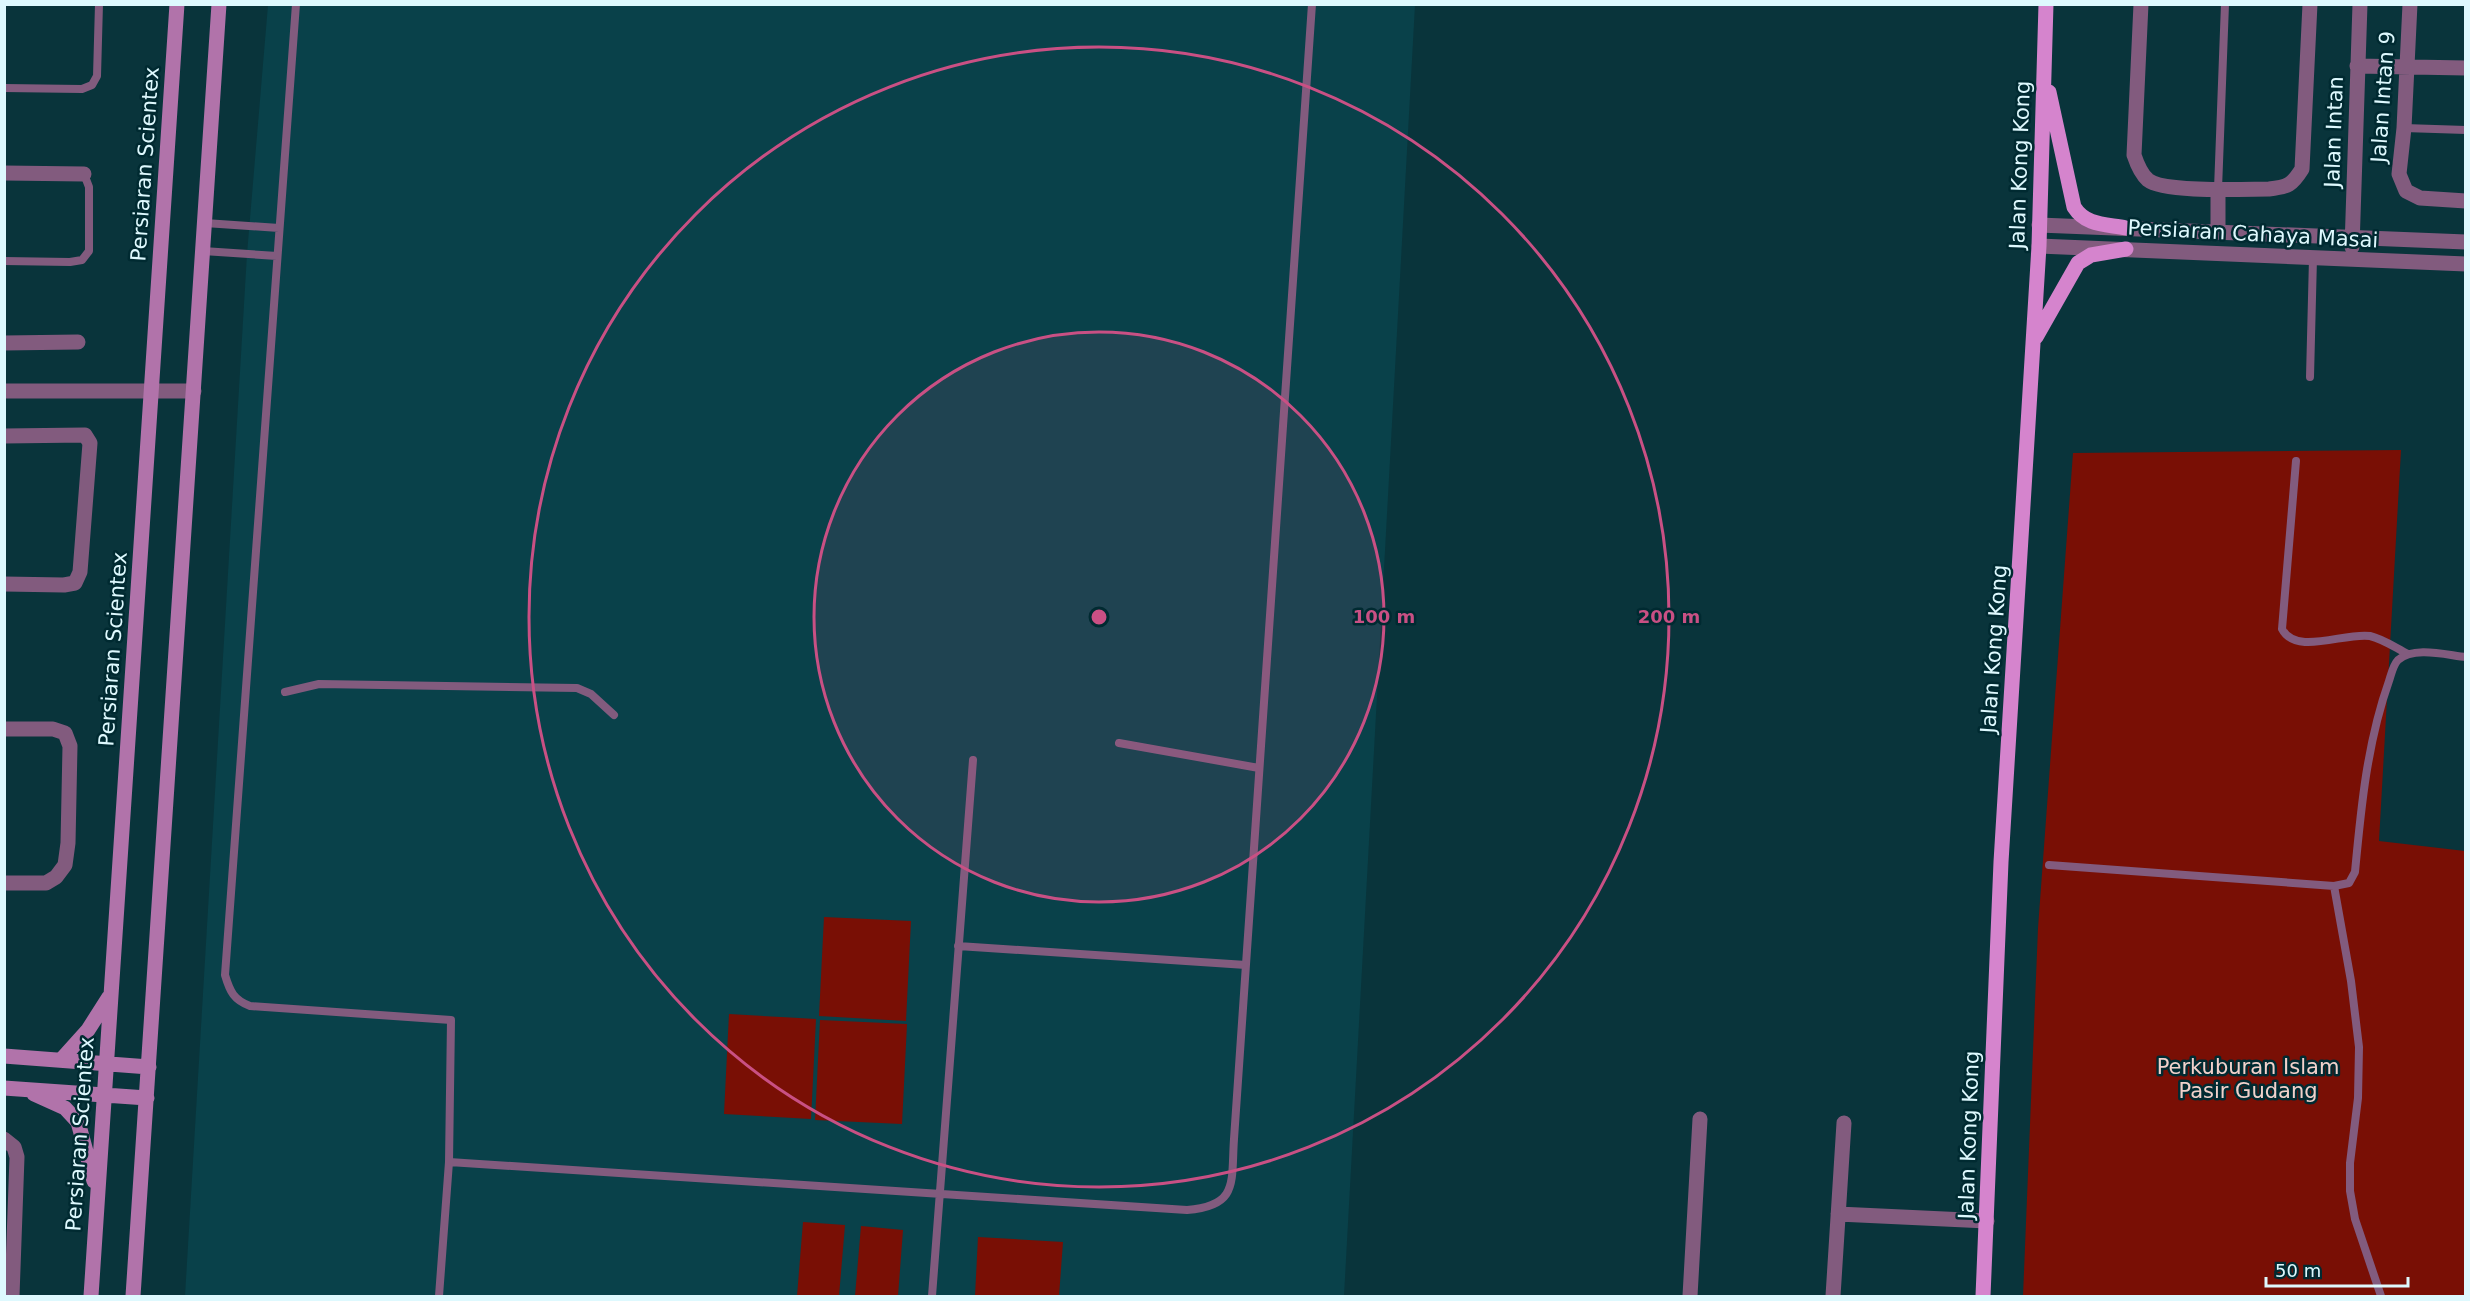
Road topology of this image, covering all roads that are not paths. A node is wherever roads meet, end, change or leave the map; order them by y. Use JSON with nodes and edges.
{"nodes":[{"id":1,"x":99,"y":4,"type":"edge"},
{"id":2,"x":177,"y":4,"type":"edge"},
{"id":3,"x":219,"y":4,"type":"edge"},
{"id":4,"x":296,"y":4,"type":"edge"},
{"id":5,"x":1312,"y":4,"type":"edge"},
{"id":6,"x":2046,"y":4,"type":"edge"},
{"id":7,"x":2141,"y":4,"type":"edge"},
{"id":8,"x":2225,"y":4,"type":"edge"},
{"id":9,"x":2310,"y":4,"type":"edge"},
{"id":10,"x":2360,"y":4,"type":"edge"},
{"id":11,"x":2410,"y":4,"type":"edge"},
{"id":12,"x":2357,"y":66,"type":"junction"},
{"id":13,"x":2407,"y":67,"type":"junction"},
{"id":14,"x":2044,"y":68,"type":"junction"},
{"id":15,"x":2466,"y":68,"type":"edge"},
{"id":16,"x":4,"y":88,"type":"edge"},
{"id":17,"x":2404,"y":128,"type":"junction"},
{"id":18,"x":2466,"y":130,"type":"edge"},
{"id":19,"x":4,"y":173,"type":"edge"},
{"id":20,"x":84,"y":174,"type":"joint"},
{"id":21,"x":2218,"y":189,"type":"junction"},
{"id":22,"x":2466,"y":201,"type":"edge"},
{"id":23,"x":205,"y":223,"type":"junction"},
{"id":24,"x":2039,"y":225,"type":"junction"},
{"id":25,"x":279,"y":228,"type":"junction"},
{"id":26,"x":2126,"y":228,"type":"junction"},
{"id":27,"x":2218,"y":232,"type":"junction"},
{"id":28,"x":2352,"y":237,"type":"junction"},
{"id":29,"x":2466,"y":242,"type":"edge"},
{"id":30,"x":2039,"y":246,"type":"junction"},
{"id":31,"x":2126,"y":249,"type":"junction"},
{"id":32,"x":203,"y":250,"type":"junction"},
{"id":33,"x":277,"y":256,"type":"junction"},
{"id":34,"x":2313,"y":258,"type":"junction"},
{"id":35,"x":2352,"y":260,"type":"junction"},
{"id":36,"x":4,"y":261,"type":"edge"},
{"id":37,"x":2466,"y":264,"type":"edge"},
{"id":38,"x":2035,"y":339,"type":"junction"},
{"id":39,"x":78,"y":342,"type":"dead end"},
{"id":40,"x":4,"y":343,"type":"edge"},
{"id":41,"x":2310,"y":376,"type":"dead end"},
{"id":42,"x":152,"y":390,"type":"junction"},
{"id":43,"x":4,"y":391,"type":"edge"},
{"id":44,"x":194,"y":391,"type":"junction"},
{"id":45,"x":4,"y":436,"type":"edge"},
{"id":46,"x":2296,"y":461,"type":"dead end"},
{"id":47,"x":4,"y":585,"type":"edge"},
{"id":48,"x":2408,"y":654,"type":"junction"},
{"id":49,"x":2466,"y":657,"type":"edge"},
{"id":50,"x":285,"y":692,"type":"dead end"},
{"id":51,"x":614,"y":715,"type":"dead end"},
{"id":52,"x":4,"y":729,"type":"edge"},
{"id":53,"x":1119,"y":742,"type":"dead end"},
{"id":54,"x":973,"y":760,"type":"dead end"},
{"id":55,"x":1258,"y":768,"type":"junction"},
{"id":56,"x":2049,"y":865,"type":"dead end"},
{"id":57,"x":4,"y":883,"type":"edge"},
{"id":58,"x":2334,"y":886,"type":"junction"},
{"id":59,"x":958,"y":946,"type":"junction"},
{"id":60,"x":1245,"y":965,"type":"junction"},
{"id":61,"x":110,"y":995,"type":"junction"},
{"id":62,"x":4,"y":1056,"type":"edge"},
{"id":63,"x":61,"y":1060,"type":"junction"},
{"id":64,"x":106,"y":1064,"type":"junction"},
{"id":65,"x":149,"y":1067,"type":"junction"},
{"id":66,"x":4,"y":1088,"type":"edge"},
{"id":67,"x":23,"y":1089,"type":"junction"},
{"id":68,"x":104,"y":1095,"type":"junction"},
{"id":69,"x":147,"y":1098,"type":"junction"},
{"id":70,"x":1700,"y":1119,"type":"dead end"},
{"id":71,"x":1844,"y":1123,"type":"dead end"},
{"id":72,"x":4,"y":1139,"type":"edge"},
{"id":73,"x":449,"y":1162,"type":"junction"},
{"id":74,"x":939,"y":1194,"type":"junction"},
{"id":75,"x":97,"y":1196,"type":"junction"},
{"id":76,"x":1838,"y":1214,"type":"junction"},
{"id":77,"x":1987,"y":1221,"type":"junction"},
{"id":78,"x":12,"y":1296,"type":"edge"},
{"id":79,"x":91,"y":1296,"type":"edge"},
{"id":80,"x":133,"y":1296,"type":"edge"},
{"id":81,"x":439,"y":1296,"type":"edge"},
{"id":82,"x":932,"y":1296,"type":"edge"},
{"id":83,"x":1690,"y":1296,"type":"edge"},
{"id":84,"x":1833,"y":1296,"type":"edge"},
{"id":85,"x":1983,"y":1296,"type":"edge"},
{"id":86,"x":2381,"y":1296,"type":"edge"}],
"edges":[{"from":1,"to":16,"type":"lane"},
{"from":2,"to":42,"type":"main road","name":"Persiaran Scientex"},
{"from":3,"to":23,"type":"main road"},
{"from":4,"to":25,"type":"lane"},
{"from":5,"to":55,"type":"lane"},
{"from":6,"to":14,"type":"main road","name":"Jalan Kong Kong"},
{"from":7,"to":21,"type":"street"},
{"from":8,"to":21,"type":"lane"},
{"from":9,"to":21,"type":"street"},
{"from":10,"to":12,"type":"street","name":"Jalan Intan"},
{"from":11,"to":13,"type":"street","name":"Jalan Intan 9"},
{"from":12,"to":13,"type":"street"},
{"from":12,"to":28,"type":"street","name":"Jalan Intan"},
{"from":13,"to":15,"type":"street"},
{"from":13,"to":17,"type":"street","name":"Jalan Intan 9"},
{"from":14,"to":24,"type":"main road","name":"Jalan Kong Kong"},
{"from":14,"to":26,"type":"main road"},
{"from":17,"to":18,"type":"lane"},
{"from":17,"to":22,"type":"street","name":"Jalan Intan 9"},
{"from":19,"to":20,"type":"street"},
{"from":20,"to":36,"type":"lane"},
{"from":21,"to":27,"type":"street"},
{"from":23,"to":25,"type":"lane"},
{"from":23,"to":32,"type":"main road"},
{"from":24,"to":26,"type":"street","name":"Persiaran Cahaya Masai"},
{"from":24,"to":30,"type":"main road","name":"Jalan Kong Kong"},
{"from":25,"to":33,"type":"lane"},
{"from":26,"to":27,"type":"street","name":"Persiaran Cahaya Masai"},
{"from":27,"to":28,"type":"street","name":"Persiaran Cahaya Masai"},
{"from":28,"to":29,"type":"street","name":"Persiaran Cahaya Masai"},
{"from":28,"to":35,"type":"street","name":"Jalan Intan"},
{"from":30,"to":31,"type":"street","name":"Persiaran Cahaya Masai"},
{"from":30,"to":38,"type":"main road","name":"Jalan Kong Kong"},
{"from":31,"to":34,"type":"street","name":"Persiaran Cahaya Masai"},
{"from":31,"to":38,"type":"main road"},
{"from":32,"to":33,"type":"lane"},
{"from":32,"to":44,"type":"main road"},
{"from":33,"to":73,"type":"lane"},
{"from":34,"to":35,"type":"street","name":"Persiaran Cahaya Masai"},
{"from":34,"to":41,"type":"lane"},
{"from":35,"to":37,"type":"street","name":"Persiaran Cahaya Masai"},
{"from":38,"to":77,"type":"main road","name":"Jalan Kong Kong"},
{"from":39,"to":40,"type":"street"},
{"from":42,"to":43,"type":"street"},
{"from":42,"to":44,"type":"street"},
{"from":42,"to":61,"type":"main road","name":"Persiaran Scientex"},
{"from":44,"to":65,"type":"main road"},
{"from":45,"to":47,"type":"street"},
{"from":46,"to":48,"type":"lane"},
{"from":48,"to":49,"type":"lane"},
{"from":48,"to":58,"type":"lane"},
{"from":50,"to":51,"type":"lane"},
{"from":52,"to":57,"type":"street"},
{"from":53,"to":55,"type":"lane"},
{"from":54,"to":59,"type":"lane"},
{"from":55,"to":60,"type":"lane"},
{"from":56,"to":58,"type":"lane"},
{"from":58,"to":86,"type":"lane"},
{"from":59,"to":60,"type":"lane"},
{"from":59,"to":74,"type":"lane"},
{"from":60,"to":74,"type":"lane"},
{"from":61,"to":63,"type":"main road"},
{"from":61,"to":64,"type":"main road","name":"Persiaran Scientex"},
{"from":62,"to":63,"type":"main road"},
{"from":63,"to":64,"type":"main road"},
{"from":64,"to":65,"type":"main road"},
{"from":64,"to":68,"type":"main road","name":"Persiaran Scientex"},
{"from":65,"to":69,"type":"main road"},
{"from":66,"to":67,"type":"main road"},
{"from":67,"to":68,"type":"main road"},
{"from":67,"to":75,"type":"main road"},
{"from":68,"to":69,"type":"main road"},
{"from":68,"to":75,"type":"main road","name":"Persiaran Scientex"},
{"from":69,"to":80,"type":"main road"},
{"from":70,"to":83,"type":"street"},
{"from":71,"to":76,"type":"street"},
{"from":72,"to":78,"type":"street"},
{"from":73,"to":74,"type":"lane"},
{"from":73,"to":81,"type":"lane"},
{"from":74,"to":82,"type":"lane"},
{"from":75,"to":79,"type":"main road","name":"Persiaran Scientex"},
{"from":76,"to":77,"type":"street"},
{"from":76,"to":84,"type":"street"},
{"from":77,"to":85,"type":"main road","name":"Jalan Kong Kong"}]}
